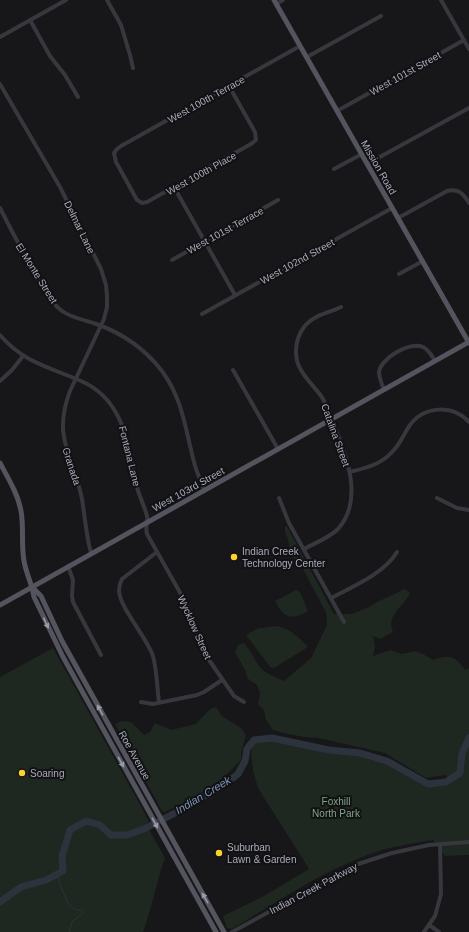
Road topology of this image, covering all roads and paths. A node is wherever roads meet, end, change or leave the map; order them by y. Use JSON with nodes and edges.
{"nodes":[{"id":1,"x":66,"y":0,"type":"edge"},
{"id":2,"x":107,"y":0,"type":"edge"},
{"id":3,"x":283,"y":0,"type":"edge"},
{"id":4,"x":442,"y":0,"type":"edge"},
{"id":5,"x":275,"y":2,"type":"edge"},
{"id":6,"x":381,"y":16,"type":"dead end"},
{"id":7,"x":30,"y":20,"type":"junction"},
{"id":8,"x":0,"y":37,"type":"edge"},
{"id":9,"x":464,"y":40,"type":"junction"},
{"id":10,"x":300,"y":46,"type":"junction"},
{"id":11,"x":469,"y":49,"type":"edge"},
{"id":12,"x":306,"y":57,"type":"junction"},
{"id":13,"x":133,"y":68,"type":"dead end"},
{"id":14,"x":0,"y":84,"type":"edge"},
{"id":15,"x":229,"y":86,"type":"junction"},
{"id":16,"x":78,"y":97,"type":"dead end"},
{"id":17,"x":469,"y":108,"type":"edge"},
{"id":18,"x":337,"y":111,"type":"junction"},
{"id":19,"x":114,"y":153,"type":"joint"},
{"id":20,"x":362,"y":154,"type":"junction"},
{"id":21,"x":367,"y":164,"type":"junction"},
{"id":22,"x":334,"y":169,"type":"dead end"},
{"id":23,"x":174,"y":187,"type":"junction"},
{"id":24,"x":278,"y":200,"type":"dead end"},
{"id":25,"x":469,"y":203,"type":"edge"},
{"id":26,"x":0,"y":208,"type":"edge"},
{"id":27,"x":392,"y":208,"type":"junction"},
{"id":28,"x":398,"y":218,"type":"junction"},
{"id":29,"x":205,"y":241,"type":"junction"},
{"id":30,"x":172,"y":260,"type":"dead end"},
{"id":31,"x":423,"y":261,"type":"junction"},
{"id":32,"x":399,"y":274,"type":"dead end"},
{"id":33,"x":235,"y":296,"type":"junction"},
{"id":34,"x":341,"y":307,"type":"dead end"},
{"id":35,"x":202,"y":314,"type":"dead end"},
{"id":36,"x":101,"y":326,"type":"junction"},
{"id":37,"x":0,"y":335,"type":"edge"},
{"id":38,"x":469,"y":342,"type":"edge"},
{"id":39,"x":23,"y":356,"type":"junction"},
{"id":40,"x":436,"y":361,"type":"junction"},
{"id":41,"x":233,"y":370,"type":"dead end"},
{"id":42,"x":76,"y":379,"type":"junction"},
{"id":43,"x":0,"y":381,"type":"edge"},
{"id":44,"x":384,"y":390,"type":"junction"},
{"id":45,"x":332,"y":419,"type":"junction"},
{"id":46,"x":469,"y":422,"type":"edge"},
{"id":47,"x":278,"y":449,"type":"junction"},
{"id":48,"x":0,"y":463,"type":"edge"},
{"id":49,"x":350,"y":472,"type":"junction"},
{"id":50,"x":204,"y":490,"type":"junction"},
{"id":51,"x":279,"y":498,"type":"dead end"},
{"id":52,"x":437,"y":498,"type":"dead end"},
{"id":53,"x":469,"y":510,"type":"edge"},
{"id":54,"x":146,"y":523,"type":"junction"},
{"id":55,"x":304,"y":549,"type":"junction"},
{"id":56,"x":157,"y":552,"type":"junction"},
{"id":57,"x":397,"y":552,"type":"dead end"},
{"id":58,"x":90,"y":554,"type":"junction"},
{"id":59,"x":68,"y":566,"type":"junction"},
{"id":60,"x":32,"y":587,"type":"junction"},
{"id":61,"x":331,"y":598,"type":"junction"},
{"id":62,"x":0,"y":605,"type":"edge"},
{"id":63,"x":344,"y":622,"type":"dead end"},
{"id":64,"x":101,"y":655,"type":"dead end"},
{"id":65,"x":222,"y":680,"type":"junction"},
{"id":66,"x":141,"y":702,"type":"dead end"},
{"id":67,"x":159,"y":702,"type":"junction"},
{"id":68,"x":244,"y":702,"type":"dead end"},
{"id":69,"x":111,"y":730,"type":"junction"},
{"id":70,"x":104,"y":732,"type":"junction"},
{"id":71,"x":469,"y":842,"type":"edge"},
{"id":72,"x":440,"y":844,"type":"junction"},
{"id":73,"x":429,"y":925,"type":"junction"},
{"id":74,"x":216,"y":932,"type":"edge"},
{"id":75,"x":224,"y":932,"type":"edge"},
{"id":76,"x":232,"y":932,"type":"edge"},
{"id":77,"x":424,"y":932,"type":"edge"},
{"id":78,"x":439,"y":932,"type":"edge"}],
"edges":[{"from":1,"to":7,"type":"street"},
{"from":2,"to":13,"type":"street"},
{"from":3,"to":5,"type":"street"},
{"from":4,"to":9,"type":"street"},
{"from":5,"to":10,"type":"main road","name":"Mission Road"},
{"from":6,"to":12,"type":"street"},
{"from":7,"to":8,"type":"street"},
{"from":7,"to":16,"type":"street"},
{"from":9,"to":11,"type":"street"},
{"from":9,"to":18,"type":"street","name":"West 101st Street"},
{"from":10,"to":12,"type":"main road","name":"Mission Road"},
{"from":10,"to":15,"type":"street","name":"West 100th Terrace"},
{"from":12,"to":18,"type":"main road","name":"Mission Road"},
{"from":14,"to":36,"type":"street","name":"Delmar Lane"},
{"from":15,"to":19,"type":"street","name":"West 100th Terrace"},
{"from":15,"to":23,"type":"street","name":"West 100th Place"},
{"from":17,"to":21,"type":"street"},
{"from":18,"to":20,"type":"main road","name":"Mission Road"},
{"from":19,"to":23,"type":"street","name":"West 100th Place"},
{"from":20,"to":21,"type":"main road","name":"Mission Road"},
{"from":20,"to":22,"type":"street"},
{"from":21,"to":27,"type":"main road","name":"Mission Road"},
{"from":23,"to":29,"type":"street"},
{"from":24,"to":29,"type":"street","name":"West 101st Terrace"},
{"from":25,"to":28,"type":"street"},
{"from":26,"to":36,"type":"street","name":"El Monte Street"},
{"from":27,"to":28,"type":"main road","name":"Mission Road"},
{"from":27,"to":33,"type":"street","name":"West 102nd Street"},
{"from":28,"to":31,"type":"main road","name":"Mission Road"},
{"from":29,"to":30,"type":"street","name":"West 101st Terrace"},
{"from":29,"to":33,"type":"street"},
{"from":31,"to":32,"type":"street"},
{"from":31,"to":38,"type":"main road","name":"Mission Road"},
{"from":33,"to":35,"type":"street","name":"West 102nd Street"},
{"from":34,"to":45,"type":"street","name":"Catalina Street"},
{"from":36,"to":42,"type":"street","name":"Delmar Lane"},
{"from":36,"to":50,"type":"street","name":"El Monte Street"},
{"from":37,"to":39,"type":"street","name":"Fontana Lane"},
{"from":38,"to":40,"type":"main road","name":"West 103rd Street"},
{"from":39,"to":42,"type":"street","name":"Fontana Lane"},
{"from":39,"to":43,"type":"street"},
{"from":40,"to":44,"type":"main road","name":"West 103rd Street"},
{"from":40,"to":44,"type":"street"},
{"from":41,"to":47,"type":"street"},
{"from":42,"to":54,"type":"street","name":"Fontana Lane"},
{"from":42,"to":58,"type":"street","name":"Granada"},
{"from":44,"to":45,"type":"main road","name":"West 103rd Street"},
{"from":45,"to":47,"type":"main road","name":"West 103rd Street"},
{"from":45,"to":49,"type":"street","name":"Catalina Street"},
{"from":46,"to":49,"type":"street"},
{"from":47,"to":50,"type":"main road","name":"West 103rd Street"},
{"from":48,"to":60,"type":"main road","name":"Roe Avenue"},
{"from":49,"to":55,"type":"street","name":"Catalina Street"},
{"from":50,"to":54,"type":"main road","name":"West 103rd Street"},
{"from":51,"to":55,"type":"street"},
{"from":52,"to":53,"type":"street"},
{"from":54,"to":56,"type":"street","name":"Wycklow Street"},
{"from":54,"to":58,"type":"main road","name":"West 103rd Street"},
{"from":55,"to":61,"type":"street"},
{"from":56,"to":65,"type":"street","name":"Wycklow Street"},
{"from":56,"to":67,"type":"street"},
{"from":57,"to":61,"type":"street"},
{"from":58,"to":59,"type":"main road","name":"West 103rd Street"},
{"from":59,"to":60,"type":"main road","name":"West 103rd Street"},
{"from":59,"to":64,"type":"street"},
{"from":60,"to":62,"type":"main road","name":"West 103rd Street"},
{"from":69,"to":60,"type":"main road","name":"Roe Avenue","one_way":true},
{"from":60,"to":70,"type":"main road","name":"Roe Avenue","one_way":true},
{"from":61,"to":63,"type":"street"},
{"from":65,"to":67,"type":"street"},
{"from":65,"to":68,"type":"street","name":"Wycklow Street"},
{"from":66,"to":67,"type":"street"},
{"from":69,"to":70,"type":"main road"},
{"from":75,"to":69,"type":"main road","name":"Roe Avenue","one_way":true},
{"from":70,"to":74,"type":"main road","name":"Roe Avenue","one_way":true},
{"from":71,"to":72,"type":"street","name":"Indian Creek Parkway"},
{"from":72,"to":73,"type":"street"},
{"from":72,"to":76,"type":"street","name":"Indian Creek Parkway"},
{"from":73,"to":77,"type":"street"},
{"from":73,"to":78,"type":"street"}]}
